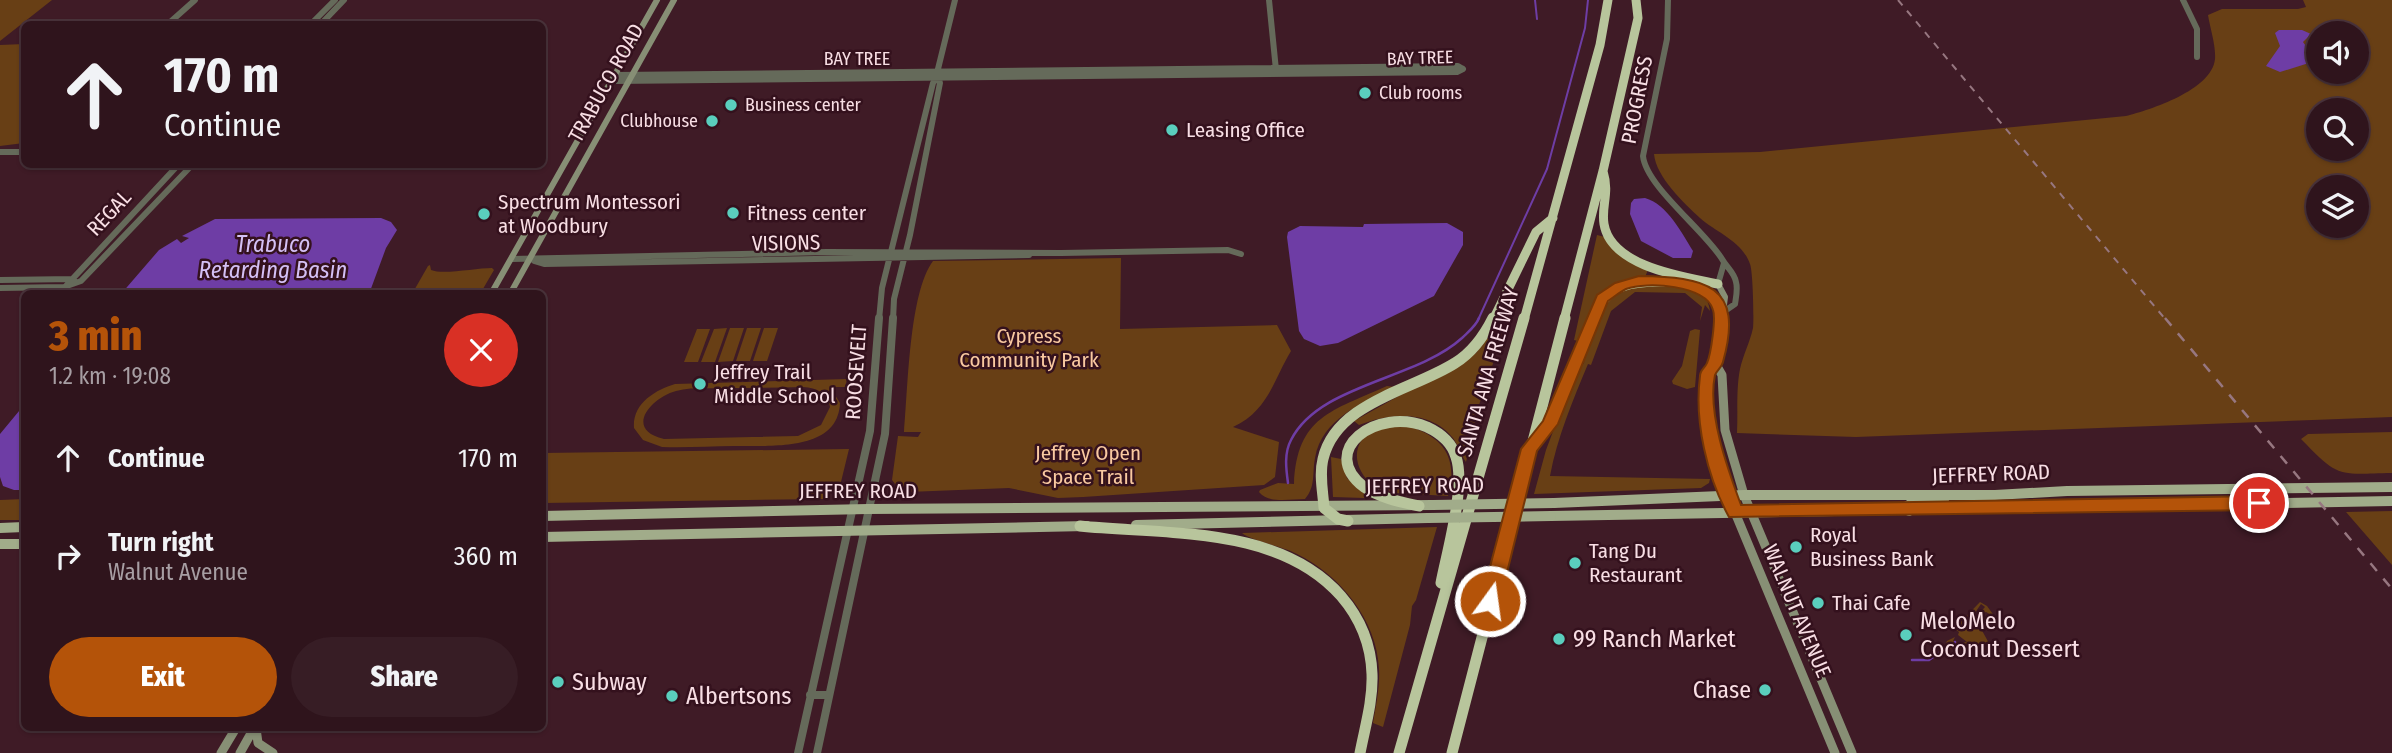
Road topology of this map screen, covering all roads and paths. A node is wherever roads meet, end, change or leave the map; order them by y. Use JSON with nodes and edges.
{"nodes":[{"id":1,"x":195,"y":0,"type":"edge"},
{"id":2,"x":335,"y":0,"type":"edge"},
{"id":3,"x":344,"y":0,"type":"edge"},
{"id":4,"x":657,"y":0,"type":"edge"},
{"id":5,"x":674,"y":0,"type":"edge"},
{"id":6,"x":955,"y":0,"type":"edge"},
{"id":7,"x":1269,"y":0,"type":"edge"},
{"id":8,"x":1608,"y":0,"type":"edge"},
{"id":9,"x":1636,"y":0,"type":"edge"},
{"id":10,"x":1668,"y":0,"type":"edge"},
{"id":11,"x":2183,"y":0,"type":"edge"},
{"id":12,"x":171,"y":21,"type":"edge"},
{"id":13,"x":314,"y":21,"type":"edge"},
{"id":14,"x":324,"y":21,"type":"edge"},
{"id":15,"x":2197,"y":57,"type":"dead end"},
{"id":16,"x":1277,"y":71,"type":"junction"},
{"id":17,"x":937,"y":76,"type":"junction"},
{"id":18,"x":615,"y":78,"type":"junction"},
{"id":19,"x":631,"y":78,"type":"junction"},
{"id":20,"x":0,"y":152,"type":"edge"},
{"id":21,"x":21,"y":152,"type":"edge"},
{"id":22,"x":175,"y":168,"type":"edge"},
{"id":23,"x":189,"y":168,"type":"edge"},
{"id":24,"x":1603,"y":171,"type":"junction"},
{"id":25,"x":1553,"y":218,"type":"junction"},
{"id":26,"x":1241,"y":254,"type":"dead end"},
{"id":27,"x":890,"y":255,"type":"junction"},
{"id":28,"x":905,"y":255,"type":"junction"},
{"id":29,"x":512,"y":259,"type":"junction"},
{"id":30,"x":530,"y":260,"type":"junction"},
{"id":31,"x":1724,"y":263,"type":"junction"},
{"id":32,"x":71,"y":279,"type":"junction"},
{"id":33,"x":0,"y":280,"type":"edge"},
{"id":34,"x":81,"y":281,"type":"junction"},
{"id":35,"x":1718,"y":284,"type":"junction"},
{"id":36,"x":64,"y":287,"type":"junction"},
{"id":37,"x":0,"y":288,"type":"edge"},
{"id":38,"x":493,"y":290,"type":"edge"},
{"id":39,"x":512,"y":290,"type":"edge"},
{"id":40,"x":1722,"y":313,"type":"junction"},
{"id":41,"x":1715,"y":363,"type":"junction"},
{"id":42,"x":1529,"y":449,"type":"junction"},
{"id":43,"x":2392,"y":487,"type":"edge"},
{"id":44,"x":1744,"y":495,"type":"junction"},
{"id":45,"x":1995,"y":495,"type":"junction"},
{"id":46,"x":1728,"y":496,"type":"junction"},
{"id":47,"x":2392,"y":501,"type":"edge"},
{"id":48,"x":1419,"y":506,"type":"junction"},
{"id":49,"x":1324,"y":508,"type":"junction"},
{"id":50,"x":868,"y":509,"type":"junction"},
{"id":51,"x":851,"y":510,"type":"junction"},
{"id":52,"x":1909,"y":511,"type":"junction"},
{"id":53,"x":1735,"y":512,"type":"junction"},
{"id":54,"x":1751,"y":512,"type":"junction"},
{"id":55,"x":546,"y":516,"type":"edge"},
{"id":56,"x":1348,"y":522,"type":"junction"},
{"id":57,"x":1080,"y":526,"type":"junction"},
{"id":58,"x":21,"y":527,"type":"edge"},
{"id":59,"x":0,"y":528,"type":"edge"},
{"id":60,"x":864,"y":529,"type":"junction"},
{"id":61,"x":847,"y":530,"type":"junction"},
{"id":62,"x":546,"y":537,"type":"edge"},
{"id":63,"x":0,"y":544,"type":"edge"},
{"id":64,"x":21,"y":544,"type":"edge"},
{"id":65,"x":1433,"y":634,"type":"junction"},
{"id":66,"x":810,"y":695,"type":"junction"},
{"id":67,"x":829,"y":695,"type":"junction"},
{"id":68,"x":234,"y":731,"type":"edge"},
{"id":69,"x":253,"y":731,"type":"edge"},
{"id":70,"x":256,"y":731,"type":"edge"},
{"id":71,"x":221,"y":753,"type":"edge"},
{"id":72,"x":240,"y":753,"type":"edge"},
{"id":73,"x":273,"y":753,"type":"edge"},
{"id":74,"x":798,"y":753,"type":"edge"},
{"id":75,"x":817,"y":753,"type":"edge"},
{"id":76,"x":1360,"y":753,"type":"edge"},
{"id":77,"x":1399,"y":753,"type":"edge"},
{"id":78,"x":1452,"y":753,"type":"edge"},
{"id":79,"x":1835,"y":753,"type":"edge"},
{"id":80,"x":1852,"y":753,"type":"edge"}],
"edges":[{"from":1,"to":12,"type":"street"},
{"from":2,"to":13,"type":"street"},
{"from":3,"to":14,"type":"street"},
{"from":4,"to":18,"type":"main road","name":"TRABUCO ROAD"},
{"from":5,"to":19,"type":"main road","name":"TRABUCO ROAD"},
{"from":6,"to":17,"type":"street","name":"ROOSEVELT"},
{"from":7,"to":16,"type":"street"},
{"from":8,"to":25,"type":"highway","name":"SANTA ANA FREEWAY"},
{"from":9,"to":24,"type":"highway"},
{"from":10,"to":31,"type":"street","name":"PROGRESS"},
{"from":11,"to":15,"type":"street"},
{"from":16,"to":16,"type":"street","name":"BAY TREE"},
{"from":16,"to":17,"type":"street","name":"BAY TREE"},
{"from":17,"to":19,"type":"street","name":"BAY TREE"},
{"from":17,"to":27,"type":"street","name":"ROOSEVELT"},
{"from":17,"to":28,"type":"street","name":"ROOSEVELT"},
{"from":18,"to":19,"type":"street","name":"BAY TREE"},
{"from":18,"to":29,"type":"main road","name":"TRABUCO ROAD"},
{"from":19,"to":30,"type":"main road","name":"TRABUCO ROAD"},
{"from":20,"to":21,"type":"street"},
{"from":22,"to":32,"type":"street","name":"REGAL"},
{"from":23,"to":34,"type":"street","name":"REGAL"},
{"from":24,"to":35,"type":"highway"},
{"from":24,"to":42,"type":"highway"},
{"from":25,"to":49,"type":"highway"},
{"from":25,"to":65,"type":"highway","name":"SANTA ANA FREEWAY"},
{"from":26,"to":28,"type":"street","name":"VISIONS"},
{"from":27,"to":28,"type":"street","name":"VISIONS"},
{"from":27,"to":30,"type":"street","name":"VISIONS"},
{"from":27,"to":51,"type":"street","name":"ROOSEVELT"},
{"from":28,"to":50,"type":"street","name":"ROOSEVELT"},
{"from":29,"to":30,"type":"street","name":"VISIONS"},
{"from":29,"to":38,"type":"main road","name":"TRABUCO ROAD"},
{"from":30,"to":39,"type":"main road","name":"TRABUCO ROAD"},
{"from":31,"to":35,"type":"street"},
{"from":31,"to":40,"type":"street","name":"PROGRESS"},
{"from":32,"to":33,"type":"street"},
{"from":32,"to":34,"type":"street"},
{"from":32,"to":36,"type":"street","name":"REGAL"},
{"from":34,"to":36,"type":"street"},
{"from":35,"to":40,"type":"main road","name":"WALNUT AVENUE"},
{"from":36,"to":37,"type":"street"},
{"from":40,"to":41,"type":"main road","name":"WALNUT AVENUE"},
{"from":40,"to":42,"type":"highway"},
{"from":41,"to":44,"type":"main road","name":"WALNUT AVENUE"},
{"from":41,"to":46,"type":"main road","name":"WALNUT AVENUE"},
{"from":42,"to":78,"type":"highway"},
{"from":43,"to":45,"type":"main road","name":"JEFFREY ROAD"},
{"from":44,"to":45,"type":"main road","name":"JEFFREY ROAD"},
{"from":44,"to":46,"type":"main road","name":"JEFFREY ROAD"},
{"from":44,"to":54,"type":"main road","name":"WALNUT AVENUE"},
{"from":45,"to":52,"type":"main road"},
{"from":46,"to":48,"type":"main road","name":"JEFFREY ROAD","bridge":true},
{"from":46,"to":53,"type":"main road","name":"WALNUT AVENUE"},
{"from":47,"to":52,"type":"main road","name":"JEFFREY ROAD"},
{"from":48,"to":49,"type":"main road","name":"JEFFREY ROAD"},
{"from":48,"to":65,"type":"highway"},
{"from":49,"to":50,"type":"main road","name":"JEFFREY ROAD"},
{"from":49,"to":56,"type":"highway"},
{"from":50,"to":51,"type":"main road","name":"JEFFREY ROAD"},
{"from":50,"to":60,"type":"street","name":"ROOSEVELT"},
{"from":51,"to":55,"type":"main road","name":"JEFFREY ROAD"},
{"from":51,"to":61,"type":"street","name":"ROOSEVELT"},
{"from":52,"to":54,"type":"main road","name":"JEFFREY ROAD"},
{"from":53,"to":54,"type":"main road","name":"JEFFREY ROAD"},
{"from":53,"to":56,"type":"main road","name":"JEFFREY ROAD","bridge":true},
{"from":53,"to":79,"type":"main road","name":"WALNUT AVENUE"},
{"from":54,"to":80,"type":"main road","name":"WALNUT AVENUE"},
{"from":56,"to":57,"type":"main road","name":"JEFFREY ROAD"},
{"from":57,"to":60,"type":"main road","name":"JEFFREY ROAD"},
{"from":57,"to":76,"type":"highway"},
{"from":58,"to":59,"type":"main road"},
{"from":60,"to":61,"type":"main road","name":"JEFFREY ROAD"},
{"from":60,"to":67,"type":"street","name":"ROOSEVELT"},
{"from":61,"to":62,"type":"main road","name":"JEFFREY ROAD"},
{"from":61,"to":66,"type":"street","name":"ROOSEVELT"},
{"from":63,"to":64,"type":"main road"},
{"from":65,"to":77,"type":"highway","name":"SANTA ANA FREEWAY"},
{"from":66,"to":67,"type":"street"},
{"from":66,"to":74,"type":"street","name":"ROOSEVELT"},
{"from":67,"to":75,"type":"street","name":"ROOSEVELT"},
{"from":68,"to":71,"type":"main road"},
{"from":69,"to":72,"type":"main road"},
{"from":70,"to":73,"type":"main road"}]}
